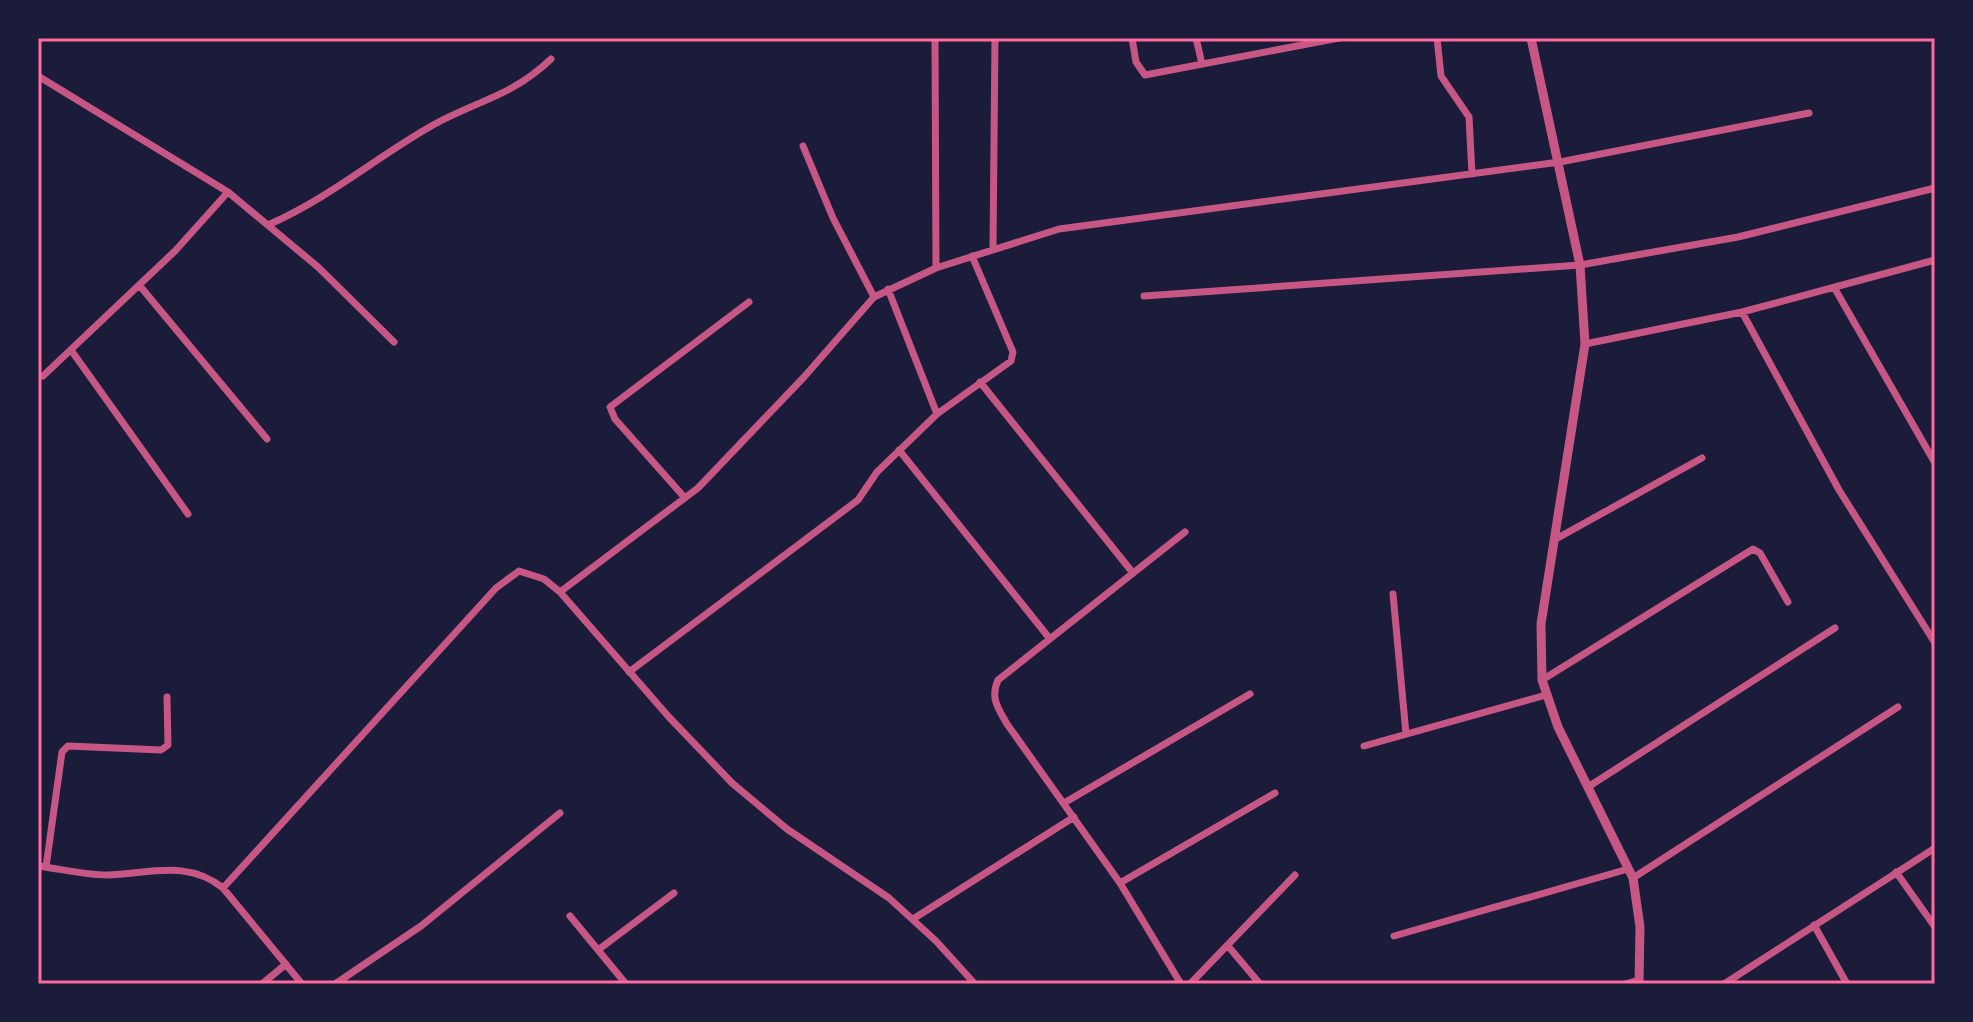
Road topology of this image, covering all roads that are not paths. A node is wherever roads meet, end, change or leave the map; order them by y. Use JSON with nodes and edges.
{"nodes":[{"id":1,"x":935,"y":38,"type":"edge"},
{"id":2,"x":995,"y":38,"type":"edge"},
{"id":3,"x":1132,"y":38,"type":"edge"},
{"id":4,"x":1196,"y":38,"type":"edge"},
{"id":5,"x":1339,"y":38,"type":"edge"},
{"id":6,"x":1437,"y":38,"type":"edge"},
{"id":7,"x":1531,"y":38,"type":"edge"},
{"id":8,"x":551,"y":59,"type":"dead end"},
{"id":9,"x":1202,"y":64,"type":"junction"},
{"id":10,"x":38,"y":76,"type":"edge"},
{"id":11,"x":1809,"y":113,"type":"dead end"},
{"id":12,"x":803,"y":146,"type":"dead end"},
{"id":13,"x":1560,"y":162,"type":"junction"},
{"id":14,"x":1472,"y":174,"type":"junction"},
{"id":15,"x":1935,"y":188,"type":"edge"},
{"id":16,"x":228,"y":192,"type":"junction"},
{"id":17,"x":270,"y":224,"type":"junction"},
{"id":18,"x":993,"y":248,"type":"junction"},
{"id":19,"x":972,"y":256,"type":"junction"},
{"id":20,"x":1935,"y":260,"type":"edge"},
{"id":21,"x":1580,"y":265,"type":"junction"},
{"id":22,"x":936,"y":268,"type":"junction"},
{"id":23,"x":140,"y":286,"type":"junction"},
{"id":24,"x":888,"y":289,"type":"junction"},
{"id":25,"x":1835,"y":289,"type":"junction"},
{"id":26,"x":1144,"y":296,"type":"dead end"},
{"id":27,"x":874,"y":297,"type":"junction"},
{"id":28,"x":749,"y":302,"type":"dead end"},
{"id":29,"x":1742,"y":312,"type":"junction"},
{"id":30,"x":394,"y":342,"type":"dead end"},
{"id":31,"x":1585,"y":344,"type":"junction"},
{"id":32,"x":71,"y":350,"type":"junction"},
{"id":33,"x":43,"y":376,"type":"dead end"},
{"id":34,"x":980,"y":382,"type":"junction"},
{"id":35,"x":937,"y":414,"type":"junction"},
{"id":36,"x":267,"y":439,"type":"dead end"},
{"id":37,"x":899,"y":450,"type":"junction"},
{"id":38,"x":1702,"y":458,"type":"dead end"},
{"id":39,"x":1935,"y":463,"type":"edge"},
{"id":40,"x":685,"y":498,"type":"junction"},
{"id":41,"x":188,"y":514,"type":"dead end"},
{"id":42,"x":1185,"y":532,"type":"dead end"},
{"id":43,"x":1554,"y":540,"type":"junction"},
{"id":44,"x":1133,"y":573,"type":"junction"},
{"id":45,"x":560,"y":592,"type":"junction"},
{"id":46,"x":1393,"y":594,"type":"dead end"},
{"id":47,"x":1788,"y":602,"type":"dead end"},
{"id":48,"x":1835,"y":628,"type":"dead end"},
{"id":49,"x":1050,"y":639,"type":"junction"},
{"id":50,"x":1935,"y":643,"type":"edge"},
{"id":51,"x":629,"y":672,"type":"junction"},
{"id":52,"x":1542,"y":680,"type":"junction"},
{"id":53,"x":1250,"y":694,"type":"dead end"},
{"id":54,"x":1546,"y":695,"type":"junction"},
{"id":55,"x":167,"y":697,"type":"dead end"},
{"id":56,"x":1898,"y":707,"type":"dead end"},
{"id":57,"x":1406,"y":734,"type":"junction"},
{"id":58,"x":1364,"y":746,"type":"dead end"},
{"id":59,"x":1588,"y":787,"type":"junction"},
{"id":60,"x":1275,"y":793,"type":"dead end"},
{"id":61,"x":1064,"y":803,"type":"junction"},
{"id":62,"x":560,"y":813,"type":"dead end"},
{"id":63,"x":1074,"y":817,"type":"junction"},
{"id":64,"x":1935,"y":848,"type":"edge"},
{"id":65,"x":42,"y":866,"type":"edge"},
{"id":66,"x":1896,"y":872,"type":"junction"},
{"id":67,"x":1630,"y":874,"type":"junction"},
{"id":68,"x":1295,"y":875,"type":"dead end"},
{"id":69,"x":1120,"y":883,"type":"junction"},
{"id":70,"x":223,"y":888,"type":"junction"},
{"id":71,"x":674,"y":893,"type":"dead end"},
{"id":72,"x":570,"y":916,"type":"dead end"},
{"id":73,"x":913,"y":919,"type":"junction"},
{"id":74,"x":1814,"y":925,"type":"junction"},
{"id":75,"x":1935,"y":927,"type":"edge"},
{"id":76,"x":1394,"y":936,"type":"dead end"},
{"id":77,"x":1228,"y":946,"type":"junction"},
{"id":78,"x":598,"y":950,"type":"junction"},
{"id":79,"x":286,"y":964,"type":"junction"},
{"id":80,"x":1639,"y":982,"type":"edge"},
{"id":81,"x":262,"y":984,"type":"edge"},
{"id":82,"x":302,"y":984,"type":"edge"},
{"id":83,"x":335,"y":984,"type":"edge"},
{"id":84,"x":626,"y":984,"type":"edge"},
{"id":85,"x":975,"y":984,"type":"edge"},
{"id":86,"x":1181,"y":984,"type":"edge"},
{"id":87,"x":1190,"y":984,"type":"edge"},
{"id":88,"x":1260,"y":984,"type":"edge"},
{"id":89,"x":1625,"y":984,"type":"edge"},
{"id":90,"x":1724,"y":984,"type":"edge"},
{"id":91,"x":1847,"y":984,"type":"edge"}],
"edges":[{"from":1,"to":22,"type":"street"},
{"from":2,"to":18,"type":"street"},
{"from":3,"to":9,"type":"street"},
{"from":4,"to":9,"type":"street"},
{"from":5,"to":9,"type":"street"},
{"from":6,"to":14,"type":"street"},
{"from":7,"to":13,"type":"street"},
{"from":8,"to":17,"type":"street"},
{"from":10,"to":16,"type":"street"},
{"from":11,"to":13,"type":"street"},
{"from":12,"to":27,"type":"street"},
{"from":13,"to":14,"type":"street"},
{"from":13,"to":21,"type":"street"},
{"from":14,"to":18,"type":"street"},
{"from":15,"to":21,"type":"street"},
{"from":16,"to":17,"type":"street"},
{"from":16,"to":23,"type":"street"},
{"from":17,"to":30,"type":"street"},
{"from":18,"to":19,"type":"street"},
{"from":19,"to":22,"type":"street"},
{"from":19,"to":34,"type":"street"},
{"from":20,"to":25,"type":"street"},
{"from":21,"to":26,"type":"street"},
{"from":21,"to":31,"type":"street"},
{"from":22,"to":24,"type":"street"},
{"from":23,"to":32,"type":"street"},
{"from":23,"to":36,"type":"street"},
{"from":24,"to":27,"type":"street"},
{"from":24,"to":35,"type":"street"},
{"from":25,"to":29,"type":"street"},
{"from":25,"to":39,"type":"street"},
{"from":27,"to":40,"type":"street"},
{"from":28,"to":40,"type":"street"},
{"from":29,"to":31,"type":"street"},
{"from":29,"to":50,"type":"street"},
{"from":31,"to":43,"type":"street"},
{"from":32,"to":33,"type":"street"},
{"from":32,"to":41,"type":"street"},
{"from":34,"to":35,"type":"street"},
{"from":34,"to":44,"type":"street"},
{"from":35,"to":37,"type":"street"},
{"from":37,"to":49,"type":"street"},
{"from":37,"to":51,"type":"street"},
{"from":38,"to":43,"type":"street"},
{"from":40,"to":45,"type":"street"},
{"from":42,"to":44,"type":"street"},
{"from":43,"to":52,"type":"street"},
{"from":44,"to":49,"type":"street"},
{"from":45,"to":51,"type":"street"},
{"from":45,"to":70,"type":"street"},
{"from":46,"to":57,"type":"street"},
{"from":47,"to":52,"type":"street"},
{"from":48,"to":59,"type":"street"},
{"from":49,"to":61,"type":"street"},
{"from":51,"to":73,"type":"street"},
{"from":52,"to":54,"type":"street"},
{"from":53,"to":61,"type":"street"},
{"from":54,"to":57,"type":"street"},
{"from":54,"to":59,"type":"street"},
{"from":55,"to":65,"type":"street"},
{"from":56,"to":67,"type":"street"},
{"from":57,"to":58,"type":"street"},
{"from":59,"to":67,"type":"street"},
{"from":60,"to":69,"type":"street"},
{"from":61,"to":63,"type":"street"},
{"from":62,"to":83,"type":"street"},
{"from":63,"to":69,"type":"street"},
{"from":63,"to":73,"type":"street"},
{"from":64,"to":66,"type":"street"},
{"from":65,"to":70,"type":"street"},
{"from":66,"to":74,"type":"street"},
{"from":66,"to":75,"type":"street"},
{"from":67,"to":76,"type":"street"},
{"from":67,"to":80,"type":"street"},
{"from":68,"to":77,"type":"street"},
{"from":69,"to":86,"type":"street"},
{"from":70,"to":79,"type":"street"},
{"from":71,"to":78,"type":"street"},
{"from":72,"to":78,"type":"street"},
{"from":73,"to":85,"type":"street"},
{"from":74,"to":90,"type":"street"},
{"from":74,"to":91,"type":"street"},
{"from":77,"to":87,"type":"street"},
{"from":77,"to":88,"type":"street"},
{"from":78,"to":84,"type":"street"},
{"from":79,"to":81,"type":"street"},
{"from":79,"to":82,"type":"street"},
{"from":80,"to":89,"type":"street"}]}
